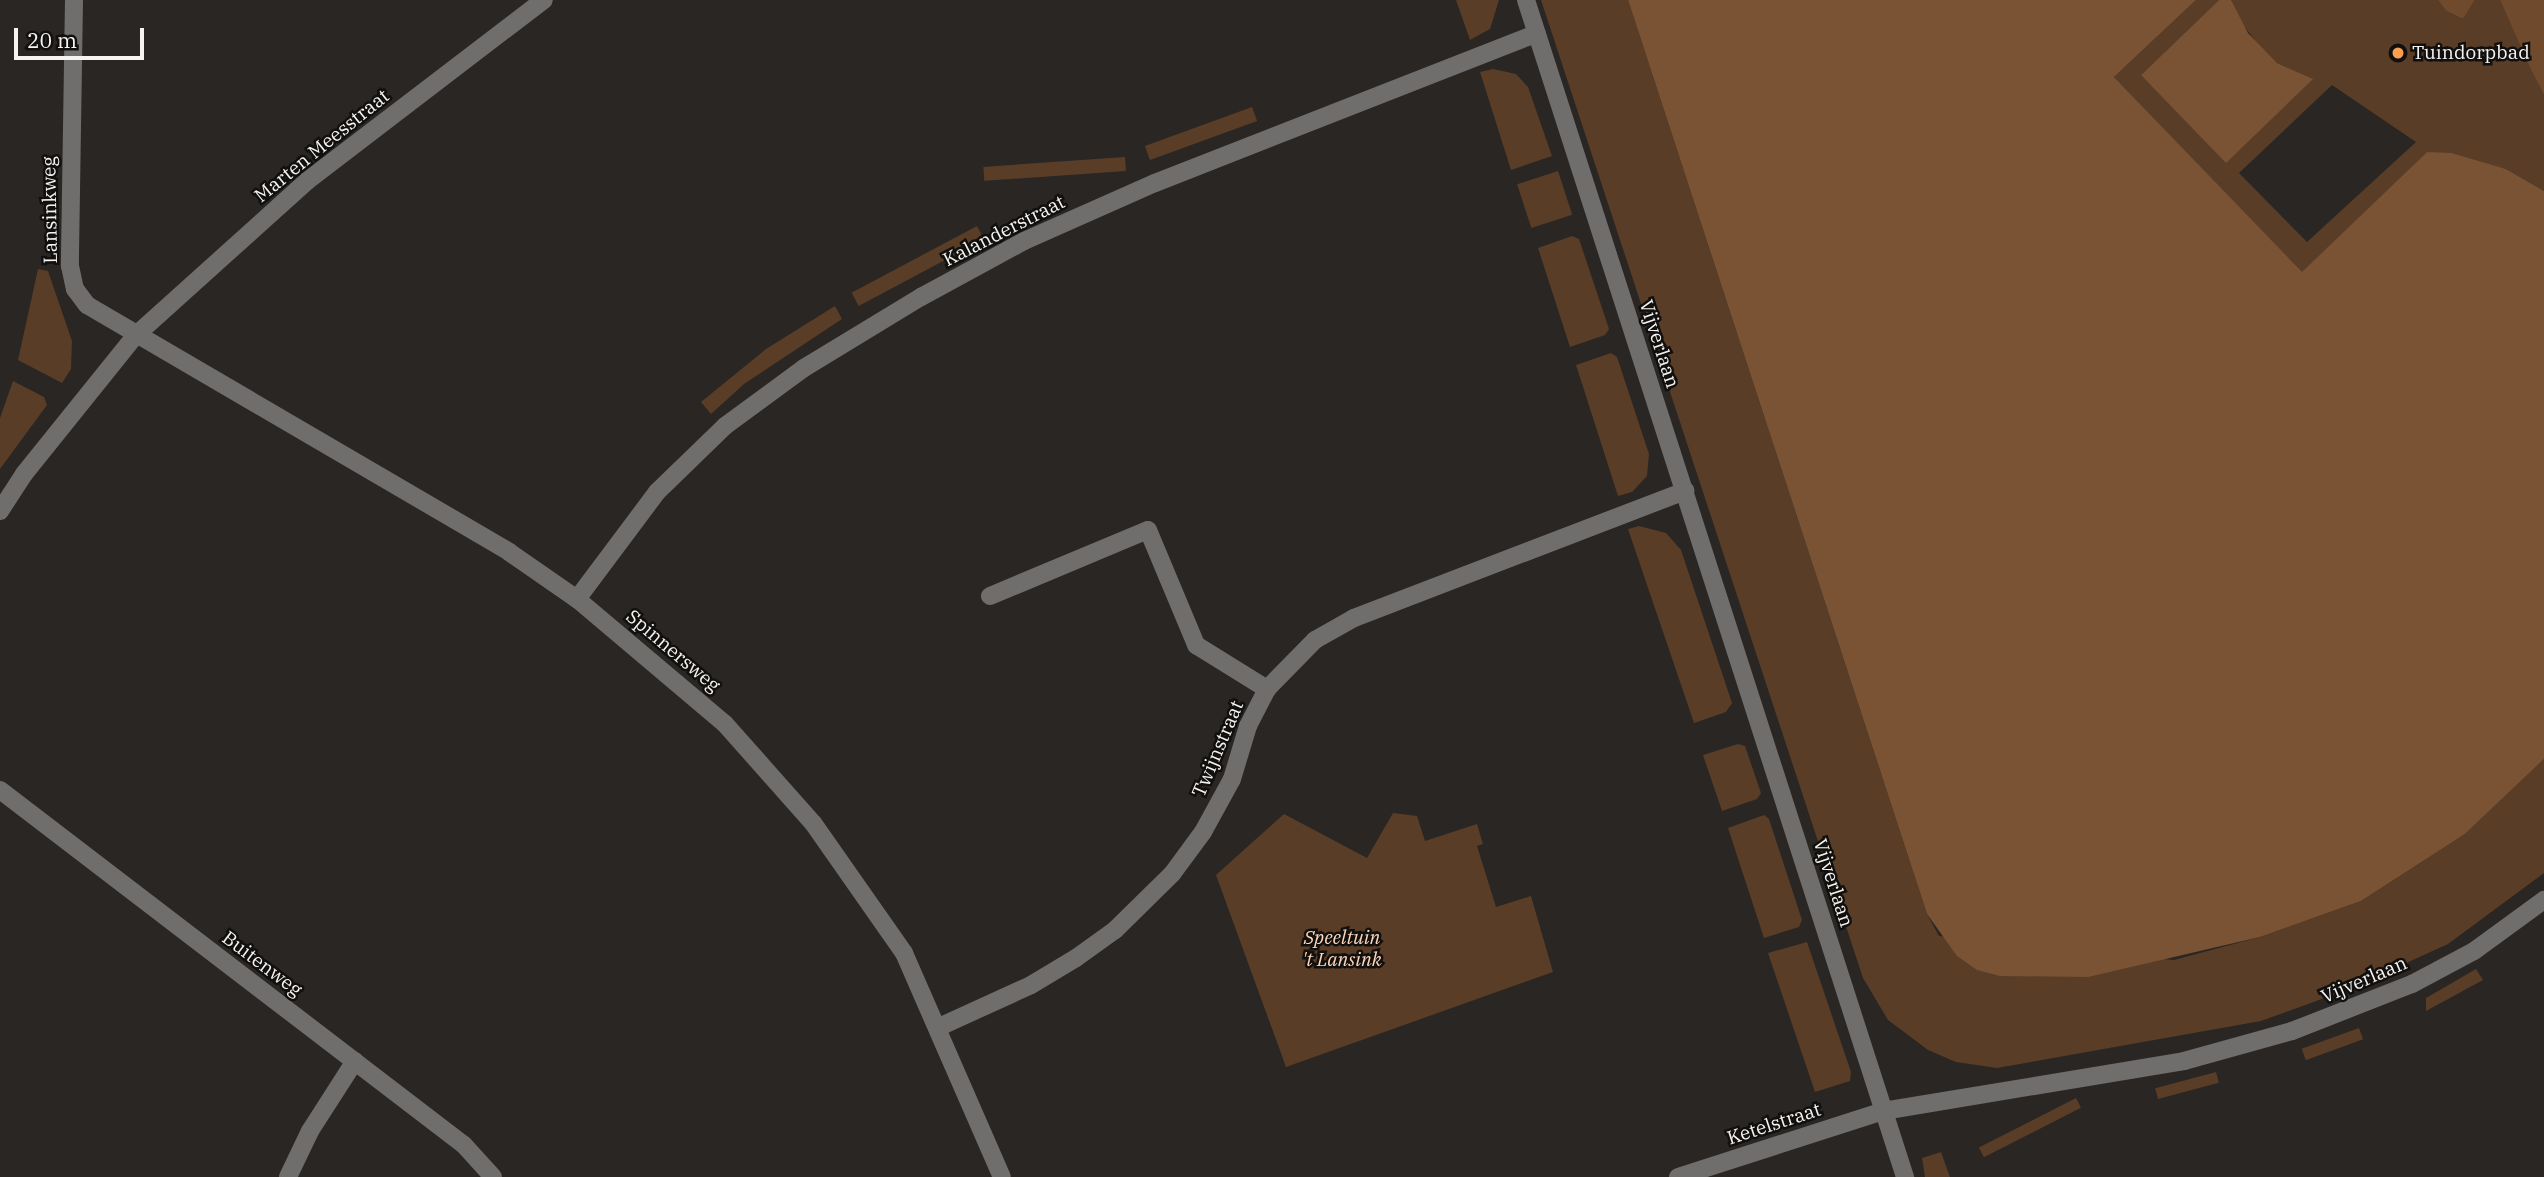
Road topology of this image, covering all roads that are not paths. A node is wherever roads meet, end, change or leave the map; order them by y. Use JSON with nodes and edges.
{"nodes":[{"id":1,"x":74,"y":0,"type":"edge"},
{"id":2,"x":544,"y":0,"type":"edge"},
{"id":3,"x":1526,"y":0,"type":"edge"},
{"id":4,"x":1537,"y":33,"type":"junction"},
{"id":5,"x":135,"y":336,"type":"junction"},
{"id":6,"x":1685,"y":491,"type":"junction"},
{"id":7,"x":0,"y":512,"type":"edge"},
{"id":8,"x":990,"y":596,"type":"dead end"},
{"id":9,"x":577,"y":598,"type":"junction"},
{"id":10,"x":1266,"y":689,"type":"junction"},
{"id":11,"x":0,"y":790,"type":"edge"},
{"id":12,"x":2544,"y":900,"type":"edge"},
{"id":13,"x":939,"y":1027,"type":"junction"},
{"id":14,"x":355,"y":1061,"type":"junction"},
{"id":15,"x":1883,"y":1111,"type":"junction"},
{"id":16,"x":288,"y":1177,"type":"edge"},
{"id":17,"x":493,"y":1177,"type":"edge"},
{"id":18,"x":1002,"y":1177,"type":"edge"},
{"id":19,"x":1678,"y":1177,"type":"edge"},
{"id":20,"x":1905,"y":1177,"type":"edge"}],
"edges":[{"from":1,"to":5,"type":"street","name":"Lansinkweg"},
{"from":2,"to":5,"type":"street","name":"Marten Meesstraat"},
{"from":3,"to":4,"type":"street","name":"Vijverlaan"},
{"from":4,"to":6,"type":"street","name":"Vijverlaan"},
{"from":4,"to":9,"type":"street","name":"Kalanderstraat"},
{"from":5,"to":7,"type":"street"},
{"from":5,"to":9,"type":"street","name":"Spinnersweg"},
{"from":6,"to":10,"type":"street","name":"Twijnstraat"},
{"from":6,"to":15,"type":"street","name":"Vijverlaan"},
{"from":8,"to":10,"type":"street"},
{"from":9,"to":13,"type":"street","name":"Spinnersweg"},
{"from":10,"to":13,"type":"street","name":"Twijnstraat"},
{"from":11,"to":14,"type":"street","name":"Buitenweg"},
{"from":12,"to":15,"type":"street","name":"Vijverlaan"},
{"from":13,"to":18,"type":"street","name":"Spinnersweg"},
{"from":14,"to":16,"type":"street"},
{"from":14,"to":17,"type":"street","name":"Buitenweg"},
{"from":15,"to":19,"type":"street","name":"Ketelstraat"},
{"from":15,"to":20,"type":"street"}]}
